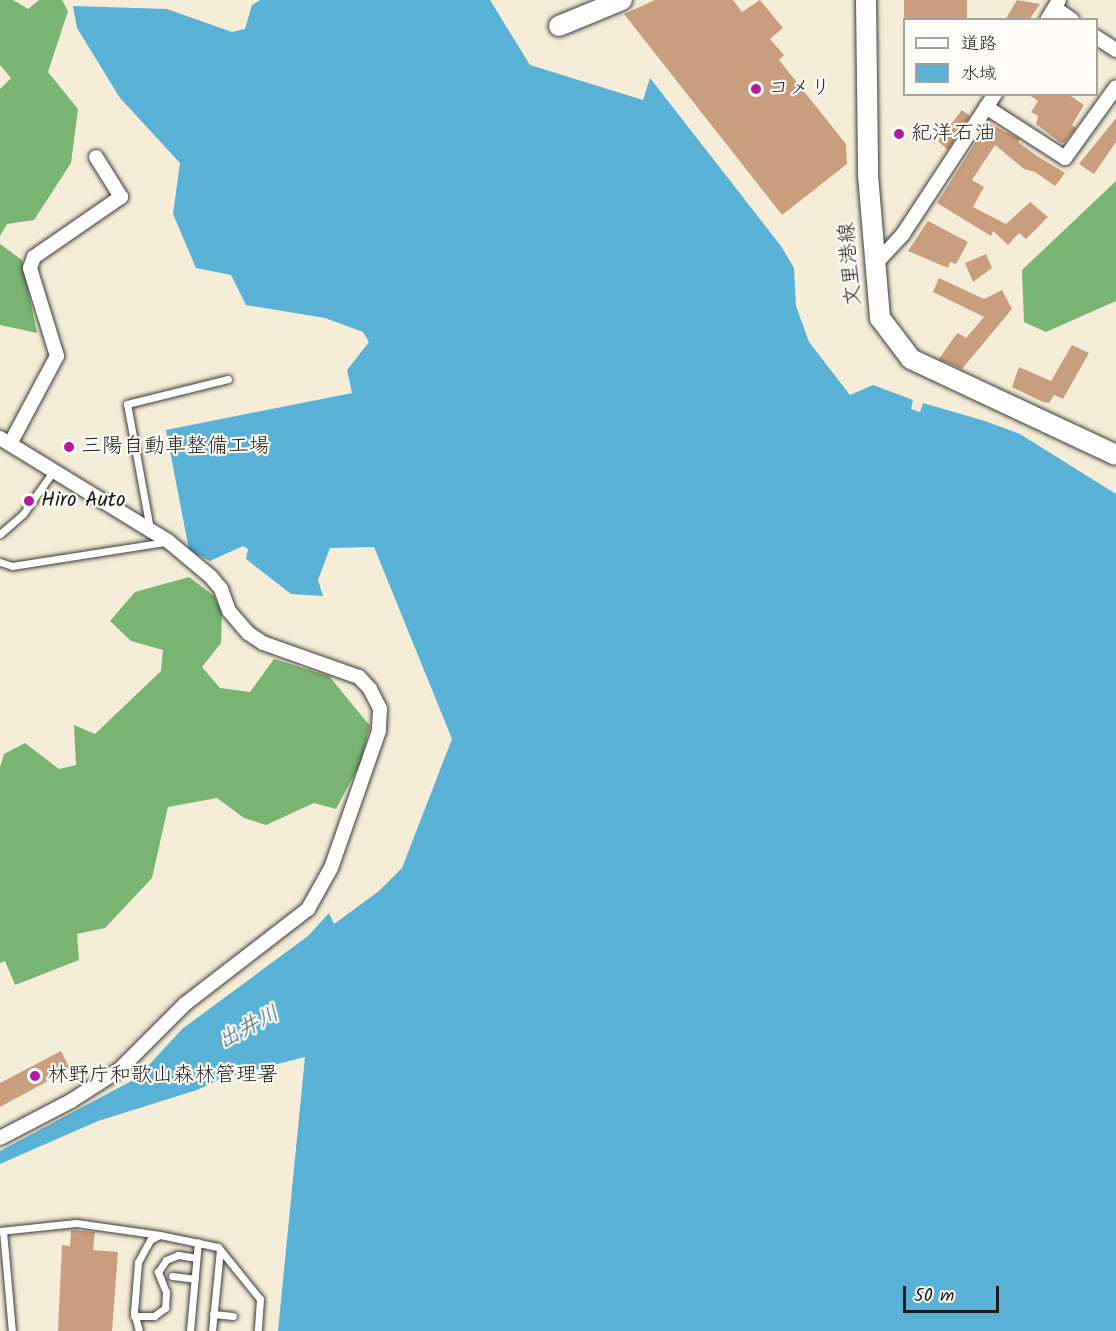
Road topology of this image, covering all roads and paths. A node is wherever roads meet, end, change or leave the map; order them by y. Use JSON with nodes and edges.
{"nodes":[{"id":1,"x":622,"y":0,"type":"edge"},
{"id":2,"x":866,"y":0,"type":"edge"},
{"id":3,"x":1057,"y":4,"type":"edge"},
{"id":4,"x":1048,"y":18,"type":"edge"},
{"id":5,"x":1070,"y":18,"type":"edge"},
{"id":6,"x":559,"y":27,"type":"dead end"},
{"id":7,"x":1098,"y":38,"type":"edge"},
{"id":8,"x":1116,"y":50,"type":"edge"},
{"id":9,"x":1116,"y":87,"type":"edge"},
{"id":10,"x":994,"y":96,"type":"edge"},
{"id":11,"x":986,"y":107,"type":"junction"},
{"id":12,"x":96,"y":157,"type":"dead end"},
{"id":13,"x":878,"y":261,"type":"junction"},
{"id":14,"x":228,"y":379,"type":"dead end"},
{"id":15,"x":5,"y":441,"type":"edge"},
{"id":16,"x":1116,"y":455,"type":"edge"},
{"id":17,"x":55,"y":469,"type":"junction"},
{"id":18,"x":150,"y":529,"type":"junction"},
{"id":19,"x":0,"y":534,"type":"edge"},
{"id":20,"x":168,"y":541,"type":"junction"},
{"id":21,"x":0,"y":562,"type":"edge"},
{"id":22,"x":0,"y":1138,"type":"edge"},
{"id":23,"x":1,"y":1231,"type":"edge"},
{"id":24,"x":160,"y":1235,"type":"junction"},
{"id":25,"x":198,"y":1242,"type":"junction"},
{"id":26,"x":220,"y":1250,"type":"junction"},
{"id":27,"x":196,"y":1258,"type":"junction"},
{"id":28,"x":3,"y":1262,"type":"edge"},
{"id":29,"x":172,"y":1276,"type":"dead end"},
{"id":30,"x":7,"y":1278,"type":"junction"},
{"id":31,"x":195,"y":1279,"type":"junction"},
{"id":32,"x":0,"y":1285,"type":"edge"},
{"id":33,"x":0,"y":1302,"type":"edge"},
{"id":34,"x":9,"y":1302,"type":"junction"},
{"id":35,"x":213,"y":1314,"type":"junction"},
{"id":36,"x":134,"y":1316,"type":"junction"},
{"id":37,"x":233,"y":1316,"type":"dead end"},
{"id":38,"x":12,"y":1331,"type":"edge"},
{"id":39,"x":139,"y":1331,"type":"edge"},
{"id":40,"x":190,"y":1331,"type":"edge"},
{"id":41,"x":212,"y":1331,"type":"edge"},
{"id":42,"x":258,"y":1331,"type":"edge"}],
"edges":[{"from":1,"to":6,"type":"main road"},
{"from":2,"to":13,"type":"main road","name":"文里港線"},
{"from":3,"to":4,"type":"street"},
{"from":3,"to":5,"type":"street"},
{"from":7,"to":8,"type":"street"},
{"from":9,"to":11,"type":"street"},
{"from":10,"to":11,"type":"street"},
{"from":11,"to":13,"type":"street"},
{"from":12,"to":15,"type":"street"},
{"from":13,"to":16,"type":"main road","name":"文里港線"},
{"from":14,"to":18,"type":"lane"},
{"from":15,"to":17,"type":"street"},
{"from":17,"to":18,"type":"street"},
{"from":17,"to":19,"type":"lane"},
{"from":18,"to":20,"type":"street"},
{"from":20,"to":21,"type":"lane"},
{"from":20,"to":22,"type":"street"},
{"from":23,"to":24,"type":"lane"},
{"from":23,"to":28,"type":"lane"},
{"from":24,"to":25,"type":"lane"},
{"from":24,"to":36,"type":"lane"},
{"from":25,"to":26,"type":"lane"},
{"from":25,"to":27,"type":"lane"},
{"from":26,"to":35,"type":"lane"},
{"from":26,"to":42,"type":"lane"},
{"from":27,"to":31,"type":"lane"},
{"from":27,"to":36,"type":"lane"},
{"from":28,"to":30,"type":"lane"},
{"from":29,"to":31,"type":"lane"},
{"from":30,"to":32,"type":"lane"},
{"from":30,"to":34,"type":"lane"},
{"from":31,"to":40,"type":"lane"},
{"from":33,"to":34,"type":"lane"},
{"from":34,"to":38,"type":"lane"},
{"from":35,"to":37,"type":"lane"},
{"from":35,"to":41,"type":"lane"},
{"from":36,"to":39,"type":"lane"}]}
